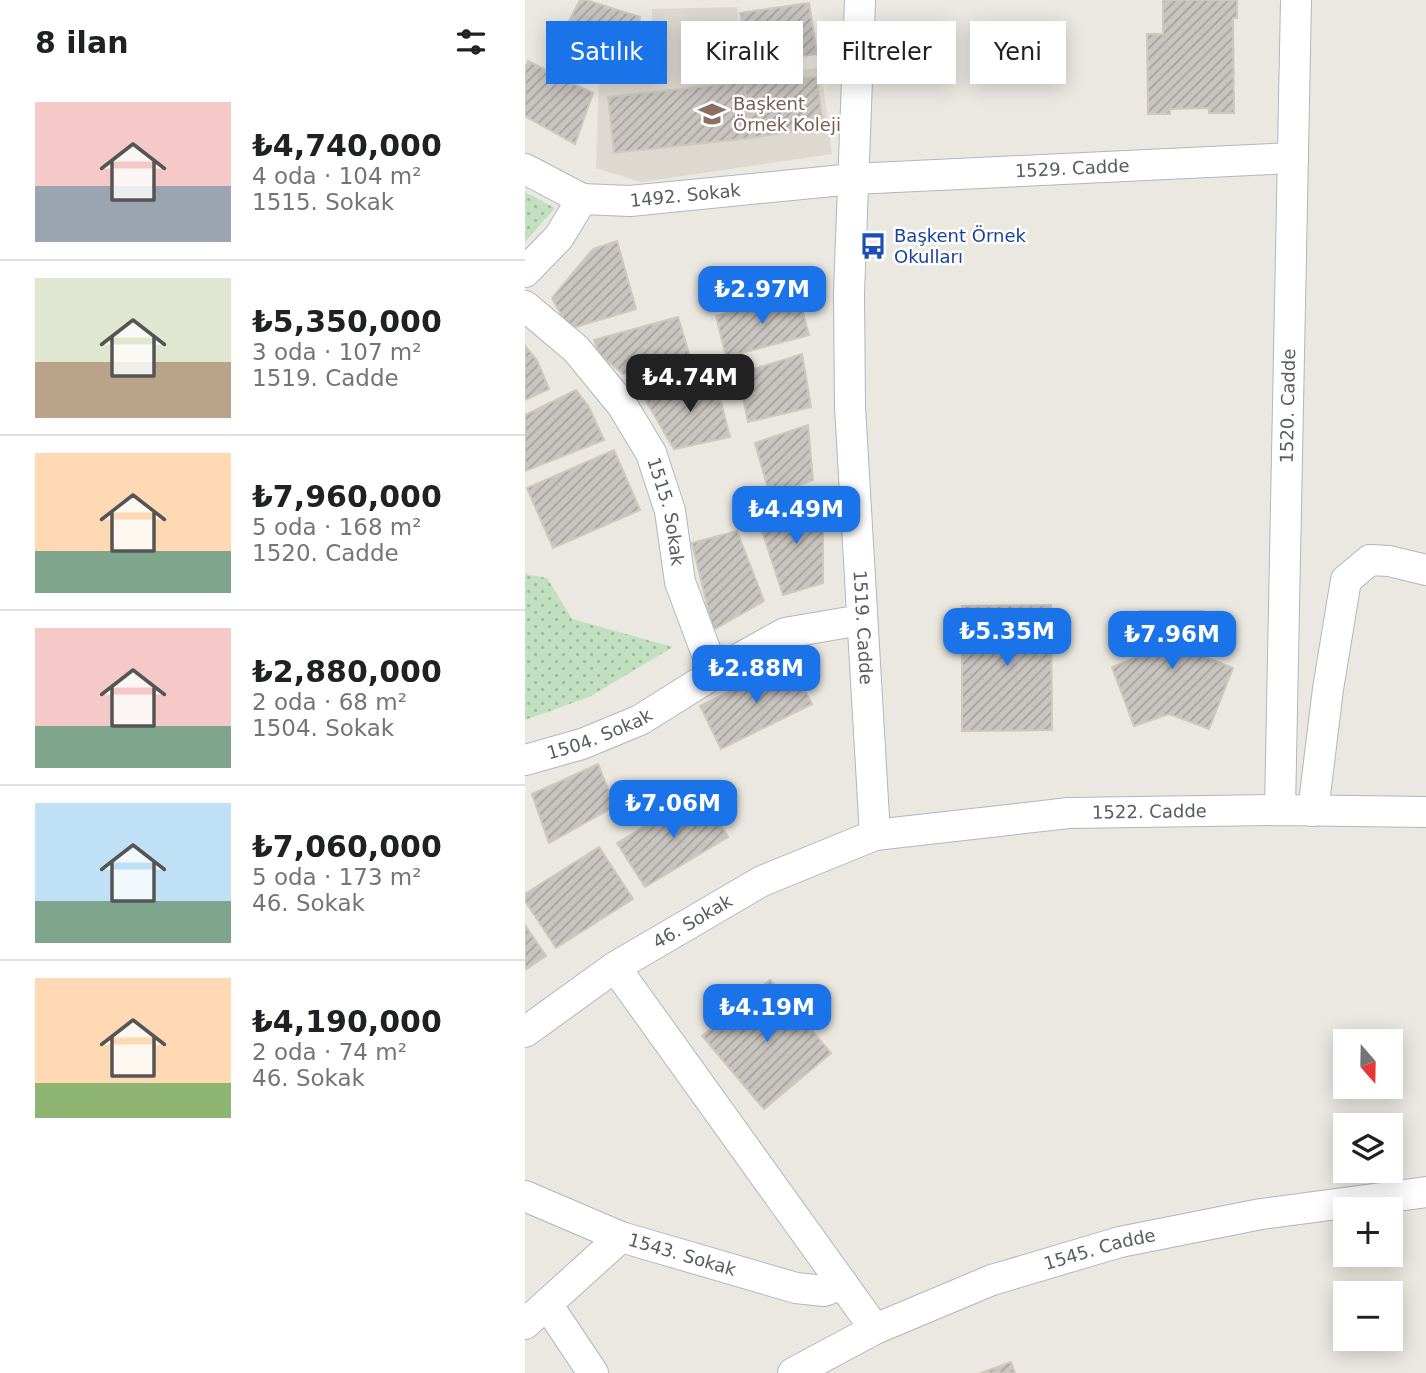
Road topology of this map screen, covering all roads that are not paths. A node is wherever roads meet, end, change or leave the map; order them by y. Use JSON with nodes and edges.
{"nodes":[{"id":1,"x":860,"y":0,"type":"edge"},
{"id":2,"x":1296,"y":0,"type":"edge"},
{"id":3,"x":1293,"y":158,"type":"junction"},
{"id":4,"x":525,"y":169,"type":"edge"},
{"id":5,"x":853,"y":179,"type":"junction"},
{"id":6,"x":582,"y":199,"type":"junction"},
{"id":7,"x":525,"y":272,"type":"edge"},
{"id":8,"x":525,"y":306,"type":"edge"},
{"id":9,"x":1426,"y":570,"type":"edge"},
{"id":10,"x":861,"y":620,"type":"junction"},
{"id":11,"x":714,"y":673,"type":"junction"},
{"id":12,"x":525,"y":760,"type":"edge"},
{"id":13,"x":1280,"y":810,"type":"junction"},
{"id":14,"x":1313,"y":811,"type":"junction"},
{"id":15,"x":1426,"y":813,"type":"edge"},
{"id":16,"x":875,"y":835,"type":"junction"},
{"id":17,"x":615,"y":968,"type":"junction"},
{"id":18,"x":525,"y":1032,"type":"edge"},
{"id":19,"x":1426,"y":1192,"type":"edge"},
{"id":20,"x":525,"y":1196,"type":"edge"},
{"id":21,"x":621,"y":1237,"type":"junction"},
{"id":22,"x":843,"y":1284,"type":"junction"},
{"id":23,"x":547,"y":1304,"type":"junction"},
{"id":24,"x":525,"y":1324,"type":"edge"},
{"id":25,"x":875,"y":1329,"type":"junction"},
{"id":26,"x":593,"y":1373,"type":"edge"},
{"id":27,"x":793,"y":1373,"type":"edge"}],
"edges":[{"from":1,"to":5,"type":"street","name":"1519. Cadde"},
{"from":2,"to":3,"type":"street","name":"1520. Cadde"},
{"from":3,"to":5,"type":"street","name":"1529. Cadde"},
{"from":3,"to":13,"type":"street","name":"1520. Cadde"},
{"from":4,"to":6,"type":"street","name":"1492. Sokak"},
{"from":5,"to":6,"type":"street","name":"1492. Sokak"},
{"from":5,"to":10,"type":"street","name":"1519. Cadde"},
{"from":6,"to":7,"type":"street"},
{"from":8,"to":11,"type":"street","name":"1515. Sokak"},
{"from":9,"to":14,"type":"street"},
{"from":10,"to":11,"type":"street","name":"1504. Sokak"},
{"from":10,"to":16,"type":"street","name":"1519. Cadde"},
{"from":11,"to":12,"type":"street","name":"1504. Sokak"},
{"from":13,"to":14,"type":"street","name":"1522. Cadde"},
{"from":13,"to":16,"type":"street","name":"1522. Cadde"},
{"from":14,"to":15,"type":"street","name":"1522. Cadde"},
{"from":16,"to":17,"type":"street","name":"46. Sokak"},
{"from":17,"to":18,"type":"street","name":"46. Sokak"},
{"from":17,"to":22,"type":"street"},
{"from":19,"to":25,"type":"street","name":"1545. Cadde"},
{"from":20,"to":21,"type":"street","name":"1543. Sokak"},
{"from":21,"to":22,"type":"street","name":"1543. Sokak"},
{"from":21,"to":23,"type":"street"},
{"from":22,"to":25,"type":"street"},
{"from":23,"to":24,"type":"street"},
{"from":23,"to":26,"type":"street"},
{"from":25,"to":27,"type":"street","name":"1545. Cadde"}]}
